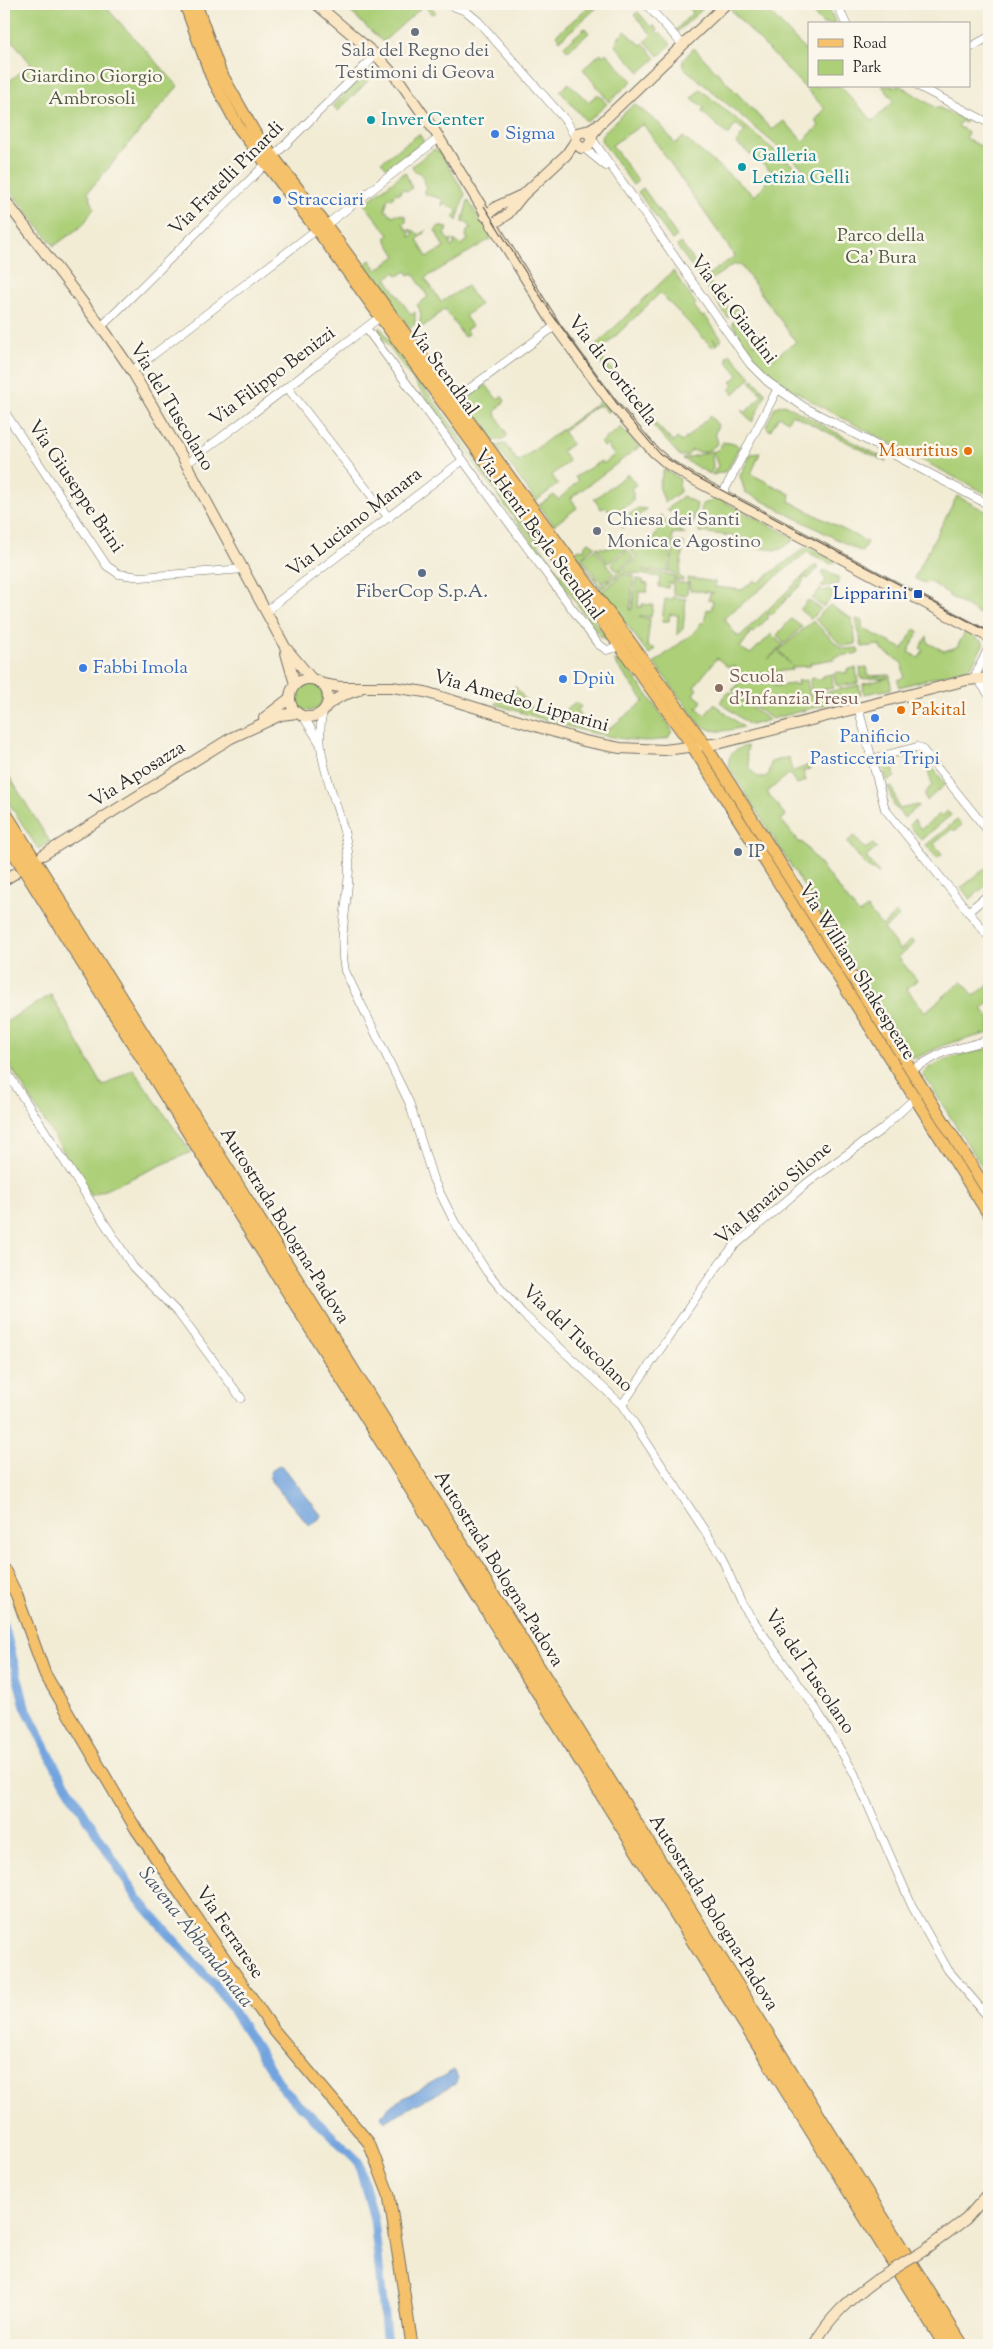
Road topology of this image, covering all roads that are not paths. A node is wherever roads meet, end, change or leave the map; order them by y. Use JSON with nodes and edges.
{"nodes":[{"id":1,"x":185,"y":4,"type":"edge"},
{"id":2,"x":196,"y":4,"type":"edge"},
{"id":3,"x":316,"y":4,"type":"edge"},
{"id":4,"x":447,"y":4,"type":"edge"},
{"id":5,"x":646,"y":4,"type":"edge"},
{"id":6,"x":726,"y":4,"type":"edge"},
{"id":7,"x":845,"y":4,"type":"edge"},
{"id":8,"x":838,"y":7,"type":"edge"},
{"id":9,"x":845,"y":22,"type":"edge"},
{"id":10,"x":989,"y":37,"type":"edge"},
{"id":11,"x":683,"y":45,"type":"junction"},
{"id":12,"x":970,"y":47,"type":"edge"},
{"id":13,"x":376,"y":54,"type":"junction"},
{"id":14,"x":923,"y":88,"type":"edge"},
{"id":15,"x":989,"y":123,"type":"edge"},
{"id":16,"x":439,"y":138,"type":"junction"},
{"id":17,"x":583,"y":139,"type":"junction"},
{"id":18,"x":269,"y":161,"type":"junction"},
{"id":19,"x":613,"y":172,"type":"junction"},
{"id":20,"x":4,"y":200,"type":"edge"},
{"id":21,"x":488,"y":220,"type":"junction"},
{"id":22,"x":321,"y":228,"type":"junction"},
{"id":23,"x":380,"y":318,"type":"junction"},
{"id":24,"x":555,"y":326,"type":"junction"},
{"id":25,"x":101,"y":327,"type":"junction"},
{"id":26,"x":366,"y":328,"type":"junction"},
{"id":27,"x":132,"y":371,"type":"junction"},
{"id":28,"x":287,"y":387,"type":"junction"},
{"id":29,"x":777,"y":390,"type":"junction"},
{"id":30,"x":454,"y":400,"type":"junction"},
{"id":31,"x":4,"y":410,"type":"edge"},
{"id":32,"x":463,"y":460,"type":"junction"},
{"id":33,"x":186,"y":464,"type":"junction"},
{"id":34,"x":722,"y":495,"type":"junction"},
{"id":35,"x":989,"y":505,"type":"edge"},
{"id":36,"x":389,"y":518,"type":"junction"},
{"id":37,"x":244,"y":569,"type":"junction"},
{"id":38,"x":266,"y":611,"type":"junction"},
{"id":39,"x":989,"y":637,"type":"edge"},
{"id":40,"x":621,"y":646,"type":"junction"},
{"id":41,"x":285,"y":647,"type":"junction"},
{"id":42,"x":989,"y":647,"type":"edge"},
{"id":43,"x":310,"y":678,"type":"junction"},
{"id":44,"x":977,"y":678,"type":"junction"},
{"id":45,"x":989,"y":678,"type":"edge"},
{"id":46,"x":295,"y":684,"type":"junction"},
{"id":47,"x":323,"y":684,"type":"junction"},
{"id":48,"x":366,"y":687,"type":"junction"},
{"id":49,"x":989,"y":695,"type":"edge"},
{"id":50,"x":290,"y":698,"type":"junction"},
{"id":51,"x":858,"y":707,"type":"junction"},
{"id":52,"x":325,"y":708,"type":"junction"},
{"id":53,"x":300,"y":714,"type":"junction"},
{"id":54,"x":253,"y":726,"type":"junction"},
{"id":55,"x":321,"y":745,"type":"junction"},
{"id":56,"x":706,"y":746,"type":"junction"},
{"id":57,"x":693,"y":748,"type":"junction"},
{"id":58,"x":871,"y":759,"type":"junction"},
{"id":59,"x":4,"y":813,"type":"edge"},
{"id":60,"x":989,"y":832,"type":"edge"},
{"id":61,"x":4,"y":835,"type":"edge"},
{"id":62,"x":43,"y":855,"type":"dead end"},
{"id":63,"x":14,"y":874,"type":"dead end"},
{"id":64,"x":4,"y":880,"type":"edge"},
{"id":65,"x":989,"y":894,"type":"edge"},
{"id":66,"x":968,"y":912,"type":"junction"},
{"id":67,"x":989,"y":937,"type":"edge"},
{"id":68,"x":989,"y":1040,"type":"edge"},
{"id":69,"x":4,"y":1068,"type":"edge"},
{"id":70,"x":911,"y":1070,"type":"junction"},
{"id":71,"x":915,"y":1098,"type":"junction"},
{"id":72,"x":989,"y":1193,"type":"edge"},
{"id":73,"x":989,"y":1215,"type":"edge"},
{"id":74,"x":241,"y":1398,"type":"dead end"},
{"id":75,"x":622,"y":1405,"type":"junction"},
{"id":76,"x":4,"y":1569,"type":"edge"},
{"id":77,"x":989,"y":2018,"type":"edge"},
{"id":78,"x":989,"y":2193,"type":"edge"},
{"id":79,"x":412,"y":2345,"type":"edge"},
{"id":80,"x":814,"y":2345,"type":"edge"},
{"id":81,"x":946,"y":2345,"type":"edge"},
{"id":82,"x":961,"y":2345,"type":"edge"}],
"edges":[{"from":1,"to":18,"type":"main road","name":"Via Stendhal"},
{"from":2,"to":18,"type":"main road","name":"Via Stendhal"},
{"from":3,"to":13,"type":"street","name":"Via di Corticella"},
{"from":4,"to":17,"type":"street"},
{"from":5,"to":11,"type":"street"},
{"from":6,"to":11,"type":"street"},
{"from":7,"to":8,"type":"street"},
{"from":8,"to":9,"type":"street"},
{"from":10,"to":12,"type":"street"},
{"from":11,"to":17,"type":"street"},
{"from":13,"to":16,"type":"street","name":"Via di Corticella"},
{"from":13,"to":18,"type":"street","name":"Via Fratelli Pinardi"},
{"from":14,"to":15,"type":"street"},
{"from":16,"to":21,"type":"street","name":"Via di Corticella"},
{"from":16,"to":22,"type":"street"},
{"from":17,"to":19,"type":"street","name":"Via dei Giardini"},
{"from":17,"to":19,"type":"street","name":"Via dei Giardini"},
{"from":17,"to":21,"type":"street"},
{"from":18,"to":22,"type":"main road","name":"Via Stendhal"},
{"from":18,"to":25,"type":"street","name":"Via Fratelli Pinardi"},
{"from":19,"to":29,"type":"street","name":"Via dei Giardini"},
{"from":20,"to":25,"type":"street","name":"Via del Tuscolano"},
{"from":21,"to":24,"type":"street","name":"Via di Corticella"},
{"from":22,"to":23,"type":"main road","name":"Via Stendhal"},
{"from":22,"to":27,"type":"street"},
{"from":22,"to":30,"type":"main road","name":"Via Stendhal"},
{"from":23,"to":26,"type":"street","name":"Via Filippo Benizzi"},
{"from":23,"to":40,"type":"main road","name":"Via Stendhal"},
{"from":24,"to":30,"type":"street"},
{"from":24,"to":34,"type":"street","name":"Via di Corticella"},
{"from":25,"to":27,"type":"street","name":"Via del Tuscolano"},
{"from":26,"to":28,"type":"street","name":"Via Filippo Benizzi"},
{"from":26,"to":32,"type":"street","name":"Via Henri Beyle Stendhal"},
{"from":27,"to":33,"type":"street","name":"Via del Tuscolano"},
{"from":28,"to":33,"type":"street","name":"Via Filippo Benizzi"},
{"from":28,"to":36,"type":"street"},
{"from":29,"to":34,"type":"street"},
{"from":29,"to":35,"type":"street","name":"Via dei Giardini"},
{"from":30,"to":56,"type":"main road","name":"Via Stendhal"},
{"from":31,"to":37,"type":"street","name":"Via Giuseppe Brini"},
{"from":32,"to":36,"type":"street","name":"Via Luciano Manara"},
{"from":32,"to":40,"type":"street","name":"Via Henri Beyle Stendhal"},
{"from":33,"to":37,"type":"street","name":"Via del Tuscolano"},
{"from":34,"to":39,"type":"street","name":"Via di Corticella"},
{"from":36,"to":38,"type":"street","name":"Via Luciano Manara"},
{"from":37,"to":38,"type":"street","name":"Via del Tuscolano"},
{"from":38,"to":41,"type":"street","name":"Via del Tuscolano"},
{"from":40,"to":57,"type":"main road","name":"Via Stendhal"},
{"from":41,"to":43,"type":"street"},
{"from":41,"to":46,"type":"street"},
{"from":42,"to":44,"type":"street"},
{"from":43,"to":46,"type":"street"},
{"from":43,"to":47,"type":"street"},
{"from":44,"to":45,"type":"street","name":"Via Amedeo Lipparini"},
{"from":44,"to":49,"type":"street"},
{"from":44,"to":51,"type":"street","name":"Via Amedeo Lipparini"},
{"from":46,"to":50,"type":"street"},
{"from":47,"to":48,"type":"street","name":"Via Amedeo Lipparini"},
{"from":47,"to":52,"type":"street"},
{"from":48,"to":52,"type":"street","name":"Via Amedeo Lipparini"},
{"from":48,"to":57,"type":"street","name":"Via Amedeo Lipparini"},
{"from":50,"to":53,"type":"street"},
{"from":50,"to":54,"type":"street","name":"Via Aposazza"},
{"from":51,"to":56,"type":"street","name":"Via Amedeo Lipparini"},
{"from":51,"to":58,"type":"street"},
{"from":52,"to":53,"type":"street"},
{"from":52,"to":55,"type":"street","name":"Via del Tuscolano"},
{"from":53,"to":54,"type":"street","name":"Via Aposazza"},
{"from":53,"to":55,"type":"street","name":"Via del Tuscolano"},
{"from":54,"to":62,"type":"street","name":"Via Aposazza"},
{"from":55,"to":75,"type":"street","name":"Via del Tuscolano"},
{"from":56,"to":57,"type":"street","name":"Via Amedeo Lipparini"},
{"from":56,"to":70,"type":"main road","name":"Via William Shakespeare"},
{"from":57,"to":71,"type":"main road","name":"Via William Shakespeare"},
{"from":58,"to":60,"type":"street"},
{"from":58,"to":66,"type":"street"},
{"from":59,"to":82,"type":"highway","name":"Autostrada Bologna-Padova"},
{"from":61,"to":81,"type":"highway","name":"Autostrada Bologna-Padova"},
{"from":63,"to":64,"type":"street"},
{"from":65,"to":66,"type":"street"},
{"from":66,"to":67,"type":"street"},
{"from":68,"to":70,"type":"street"},
{"from":69,"to":74,"type":"street"},
{"from":70,"to":72,"type":"main road","name":"Via William Shakespeare"},
{"from":71,"to":73,"type":"main road","name":"Via William Shakespeare"},
{"from":71,"to":75,"type":"street","name":"Via Ignazio Silone"},
{"from":75,"to":77,"type":"street","name":"Via del Tuscolano"},
{"from":76,"to":79,"type":"main road","name":"Via Ferrarese"},
{"from":78,"to":80,"type":"street","bridge":true}]}
